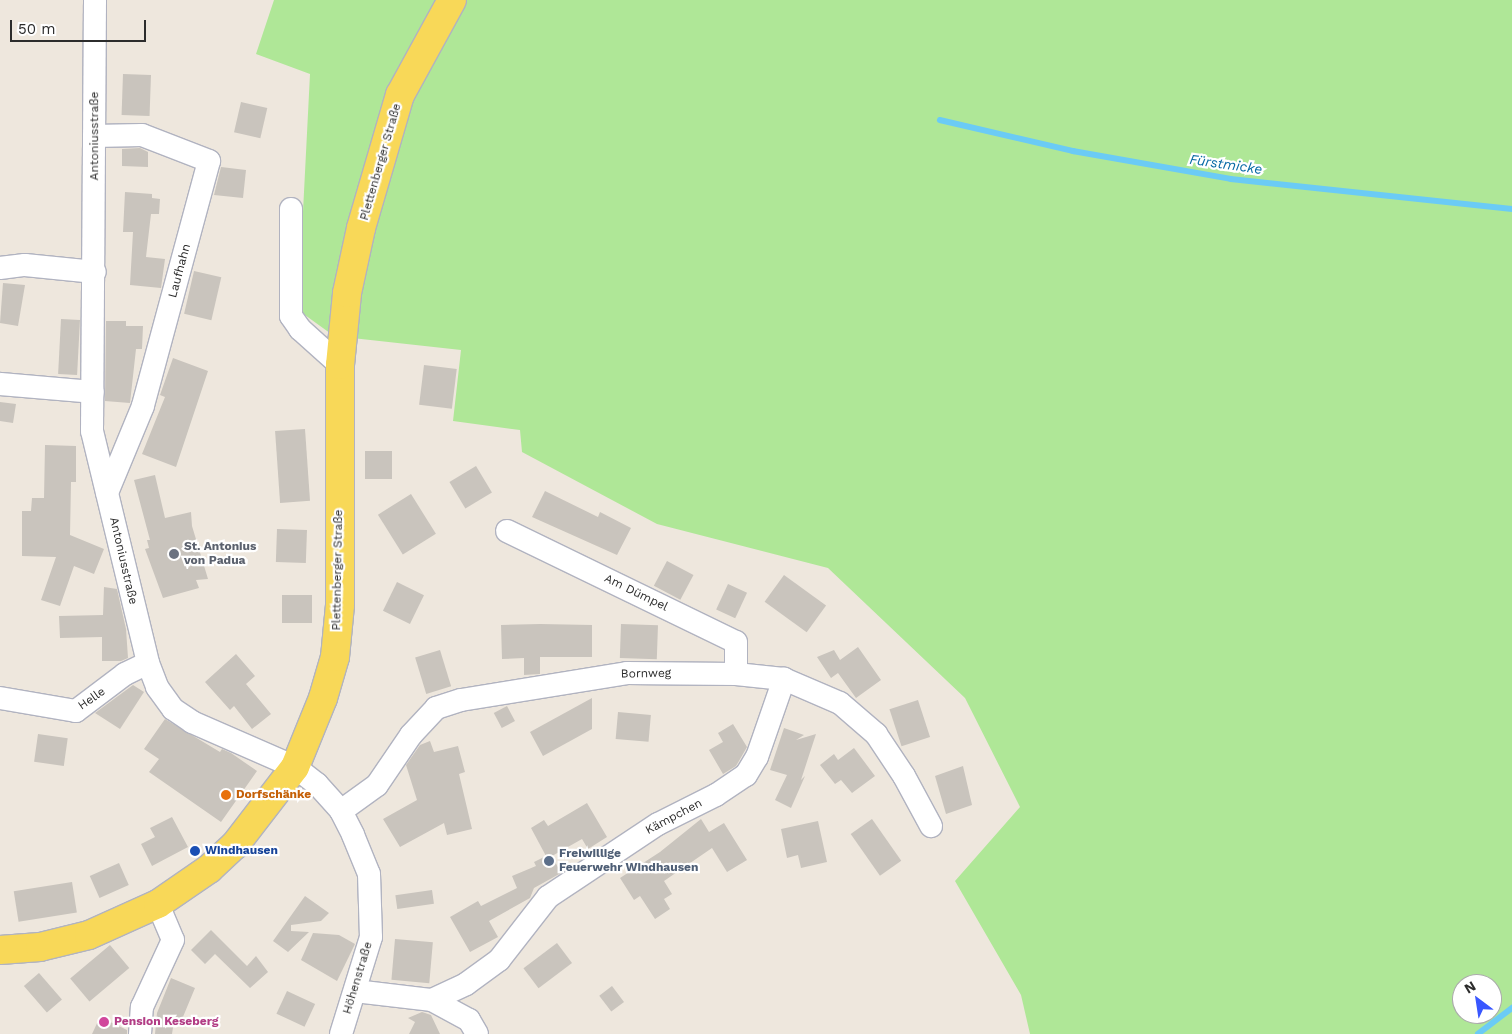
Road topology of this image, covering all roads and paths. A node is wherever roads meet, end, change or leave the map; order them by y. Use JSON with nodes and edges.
{"nodes":[{"id":1,"x":96,"y":0,"type":"edge"},
{"id":2,"x":452,"y":0,"type":"edge"},
{"id":3,"x":94,"y":136,"type":"junction"},
{"id":4,"x":290,"y":209,"type":"dead end"},
{"id":5,"x":0,"y":268,"type":"edge"},
{"id":6,"x":96,"y":272,"type":"junction"},
{"id":7,"x":340,"y":365,"type":"junction"},
{"id":8,"x":0,"y":384,"type":"edge"},
{"id":9,"x":93,"y":392,"type":"junction"},
{"id":10,"x":107,"y":493,"type":"junction"},
{"id":11,"x":507,"y":531,"type":"dead end"},
{"id":12,"x":148,"y":664,"type":"junction"},
{"id":13,"x":736,"y":674,"type":"junction"},
{"id":14,"x":784,"y":679,"type":"junction"},
{"id":15,"x":0,"y":698,"type":"edge"},
{"id":16,"x":295,"y":767,"type":"junction"},
{"id":17,"x":341,"y":810,"type":"junction"},
{"id":18,"x":931,"y":826,"type":"dead end"},
{"id":19,"x":158,"y":904,"type":"junction"},
{"id":20,"x":0,"y":950,"type":"edge"},
{"id":21,"x":355,"y":991,"type":"junction"},
{"id":22,"x":432,"y":1000,"type":"junction"},
{"id":23,"x":140,"y":1034,"type":"edge"},
{"id":24,"x":340,"y":1034,"type":"edge"},
{"id":25,"x":477,"y":1034,"type":"edge"}],
"edges":[{"from":1,"to":3,"type":"street","name":"Antoniusstraße"},
{"from":2,"to":7,"type":"main road","name":"Plettenberger Straße"},
{"from":3,"to":6,"type":"street","name":"Antoniusstraße"},
{"from":3,"to":10,"type":"street","name":"Laufhahn"},
{"from":4,"to":7,"type":"street"},
{"from":5,"to":6,"type":"street"},
{"from":6,"to":9,"type":"street","name":"Antoniusstraße"},
{"from":7,"to":16,"type":"main road","name":"Plettenberger Straße"},
{"from":8,"to":9,"type":"street"},
{"from":9,"to":10,"type":"street","name":"Antoniusstraße"},
{"from":10,"to":12,"type":"street","name":"Antoniusstraße"},
{"from":11,"to":13,"type":"street","name":"Am Dümpel"},
{"from":12,"to":15,"type":"street","name":"Helle"},
{"from":12,"to":16,"type":"street","name":"Antoniusstraße"},
{"from":13,"to":14,"type":"street","name":"Bornweg"},
{"from":13,"to":17,"type":"street","name":"Bornweg"},
{"from":14,"to":18,"type":"street","name":"Bornweg"},
{"from":14,"to":22,"type":"street","name":"Kämpchen"},
{"from":16,"to":17,"type":"street","name":"Höhenstraße"},
{"from":16,"to":19,"type":"main road","name":"Plettenberger Straße"},
{"from":17,"to":21,"type":"street","name":"Höhenstraße"},
{"from":19,"to":20,"type":"main road","name":"Plettenberger Straße"},
{"from":19,"to":23,"type":"street"},
{"from":21,"to":22,"type":"street"},
{"from":21,"to":24,"type":"street","name":"Höhenstraße"},
{"from":22,"to":25,"type":"street"}]}
